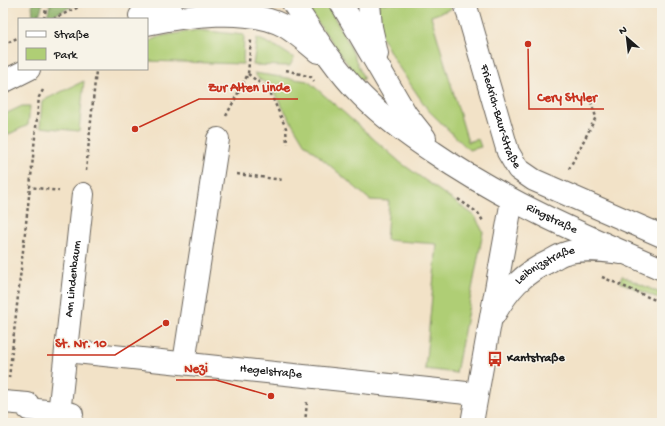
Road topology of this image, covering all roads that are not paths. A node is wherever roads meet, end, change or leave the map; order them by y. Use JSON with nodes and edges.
{"nodes":[{"id":1,"x":171,"y":3,"type":"edge"},
{"id":2,"x":293,"y":3,"type":"edge"},
{"id":3,"x":341,"y":3,"type":"edge"},
{"id":4,"x":369,"y":3,"type":"edge"},
{"id":5,"x":465,"y":3,"type":"edge"},
{"id":6,"x":147,"y":14,"type":"edge"},
{"id":7,"x":27,"y":70,"type":"edge"},
{"id":8,"x":339,"y":70,"type":"junction"},
{"id":9,"x":380,"y":71,"type":"junction"},
{"id":10,"x":3,"y":82,"type":"edge"},
{"id":11,"x":218,"y":139,"type":"road end"},
{"id":12,"x":446,"y":161,"type":"junction"},
{"id":13,"x":83,"y":194,"type":"road end"},
{"id":14,"x":512,"y":200,"type":"junction"},
{"id":15,"x":662,"y":236,"type":"edge"},
{"id":16,"x":627,"y":254,"type":"junction"},
{"id":17,"x":662,"y":270,"type":"edge"},
{"id":18,"x":488,"y":325,"type":"junction"},
{"id":19,"x":66,"y":350,"type":"junction"},
{"id":20,"x":184,"y":363,"type":"junction"},
{"id":21,"x":476,"y":394,"type":"junction"},
{"id":22,"x":5,"y":402,"type":"edge"},
{"id":23,"x":63,"y":419,"type":"edge"},
{"id":24,"x":477,"y":421,"type":"edge"}],
"edges":[{"from":1,"to":6,"type":"street"},
{"from":2,"to":8,"type":"street","name":"Ringstraße"},
{"from":3,"to":9,"type":"street","name":"Ringstraße"},
{"from":4,"to":9,"type":"street"},
{"from":5,"to":15,"type":"street","name":"Friedrich-Baur-Straße"},
{"from":6,"to":8,"type":"street"},
{"from":7,"to":10,"type":"street"},
{"from":8,"to":12,"type":"street","name":"Ringstraße"},
{"from":9,"to":12,"type":"street","name":"Ringstraße"},
{"from":11,"to":20,"type":"street"},
{"from":12,"to":14,"type":"street","name":"Ringstraße"},
{"from":13,"to":19,"type":"street","name":"Am Lindenbaum"},
{"from":14,"to":16,"type":"street","name":"Ringstraße"},
{"from":14,"to":18,"type":"street","name":"Leibnizstraße"},
{"from":16,"to":17,"type":"street","name":"Ringstraße"},
{"from":16,"to":18,"type":"street","name":"Leibnizstraße"},
{"from":18,"to":21,"type":"street","name":"Leibnizstraße"},
{"from":19,"to":20,"type":"street","name":"Hegelstraße"},
{"from":19,"to":23,"type":"street","name":"Am Lindenbaum"},
{"from":20,"to":21,"type":"street","name":"Hegelstraße"},
{"from":21,"to":24,"type":"street","name":"Leibnizstraße"},
{"from":22,"to":23,"type":"street","name":"Am Lindenbaum"}]}
